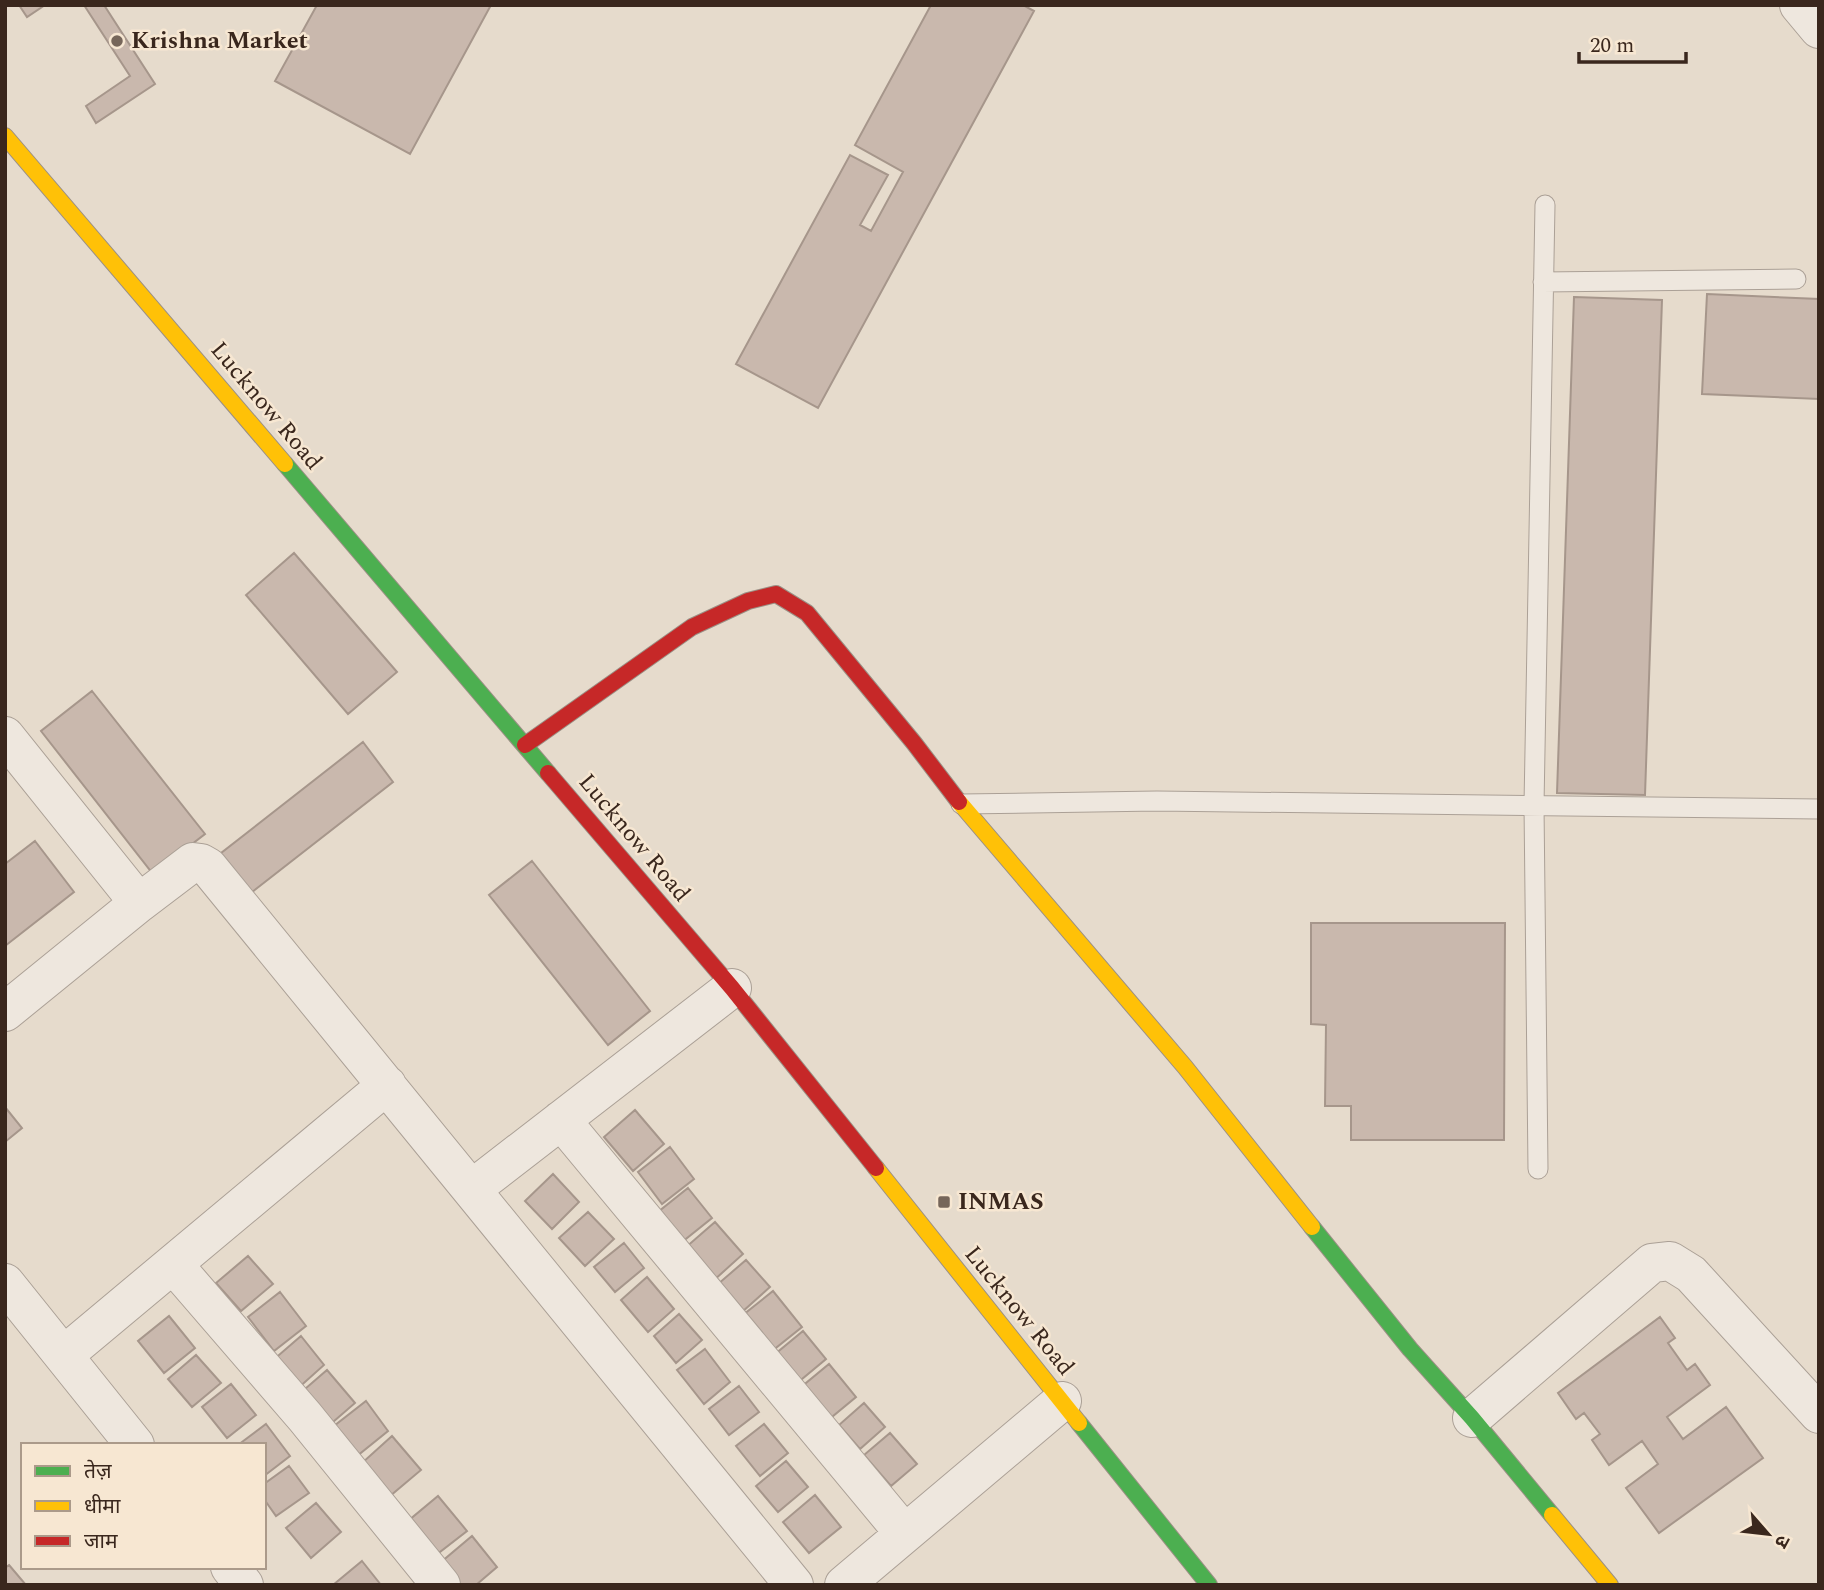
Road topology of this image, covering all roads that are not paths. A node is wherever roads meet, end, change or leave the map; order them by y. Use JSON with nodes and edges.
{"nodes":[{"id":1,"x":1799,"y":5,"type":"edge"},
{"id":2,"x":1819,"y":29,"type":"edge"},
{"id":3,"x":5,"y":136,"type":"edge"},
{"id":4,"x":1545,"y":205,"type":"dead end"},
{"id":5,"x":1796,"y":279,"type":"dead end"},
{"id":6,"x":1543,"y":282,"type":"junction"},
{"id":7,"x":5,"y":736,"type":"edge"},
{"id":8,"x":525,"y":745,"type":"junction"},
{"id":9,"x":960,"y":804,"type":"junction"},
{"id":10,"x":1534,"y":805,"type":"junction"},
{"id":11,"x":1819,"y":809,"type":"edge"},
{"id":12,"x":139,"y":902,"type":"junction"},
{"id":13,"x":732,"y":988,"type":"junction"},
{"id":14,"x":5,"y":1012,"type":"edge"},
{"id":15,"x":387,"y":1085,"type":"junction"},
{"id":16,"x":561,"y":1120,"type":"junction"},
{"id":17,"x":1538,"y":1169,"type":"dead end"},
{"id":18,"x":472,"y":1189,"type":"junction"},
{"id":19,"x":173,"y":1264,"type":"junction"},
{"id":20,"x":5,"y":1283,"type":"edge"},
{"id":21,"x":64,"y":1355,"type":"junction"},
{"id":22,"x":1062,"y":1401,"type":"junction"},
{"id":23,"x":1819,"y":1414,"type":"edge"},
{"id":24,"x":1472,"y":1418,"type":"junction"},
{"id":25,"x":133,"y":1443,"type":"edge"},
{"id":26,"x":904,"y":1533,"type":"junction"},
{"id":27,"x":232,"y":1569,"type":"edge"},
{"id":28,"x":244,"y":1585,"type":"edge"},
{"id":29,"x":441,"y":1585,"type":"edge"},
{"id":30,"x":794,"y":1585,"type":"edge"},
{"id":31,"x":844,"y":1585,"type":"edge"},
{"id":32,"x":1209,"y":1585,"type":"edge"},
{"id":33,"x":1610,"y":1585,"type":"edge"}],
"edges":[{"from":1,"to":2,"type":"street"},
{"from":3,"to":8,"type":"street","name":"Lucknow Road"},
{"from":4,"to":6,"type":"lane"},
{"from":5,"to":6,"type":"lane"},
{"from":6,"to":10,"type":"lane"},
{"from":7,"to":12,"type":"street"},
{"from":8,"to":9,"type":"street"},
{"from":8,"to":13,"type":"street","name":"Lucknow Road"},
{"from":9,"to":10,"type":"lane"},
{"from":9,"to":24,"type":"street"},
{"from":10,"to":11,"type":"lane"},
{"from":10,"to":17,"type":"lane"},
{"from":12,"to":14,"type":"street"},
{"from":12,"to":15,"type":"street"},
{"from":13,"to":16,"type":"street"},
{"from":13,"to":22,"type":"street","name":"Lucknow Road"},
{"from":15,"to":18,"type":"street"},
{"from":15,"to":19,"type":"street"},
{"from":16,"to":18,"type":"street"},
{"from":16,"to":26,"type":"street"},
{"from":18,"to":30,"type":"street"},
{"from":19,"to":21,"type":"street"},
{"from":19,"to":29,"type":"street"},
{"from":20,"to":21,"type":"street"},
{"from":21,"to":25,"type":"street"},
{"from":22,"to":26,"type":"street"},
{"from":22,"to":32,"type":"street","name":"Lucknow Road"},
{"from":23,"to":24,"type":"street"},
{"from":24,"to":33,"type":"street"},
{"from":26,"to":31,"type":"street"},
{"from":27,"to":28,"type":"street"}]}
